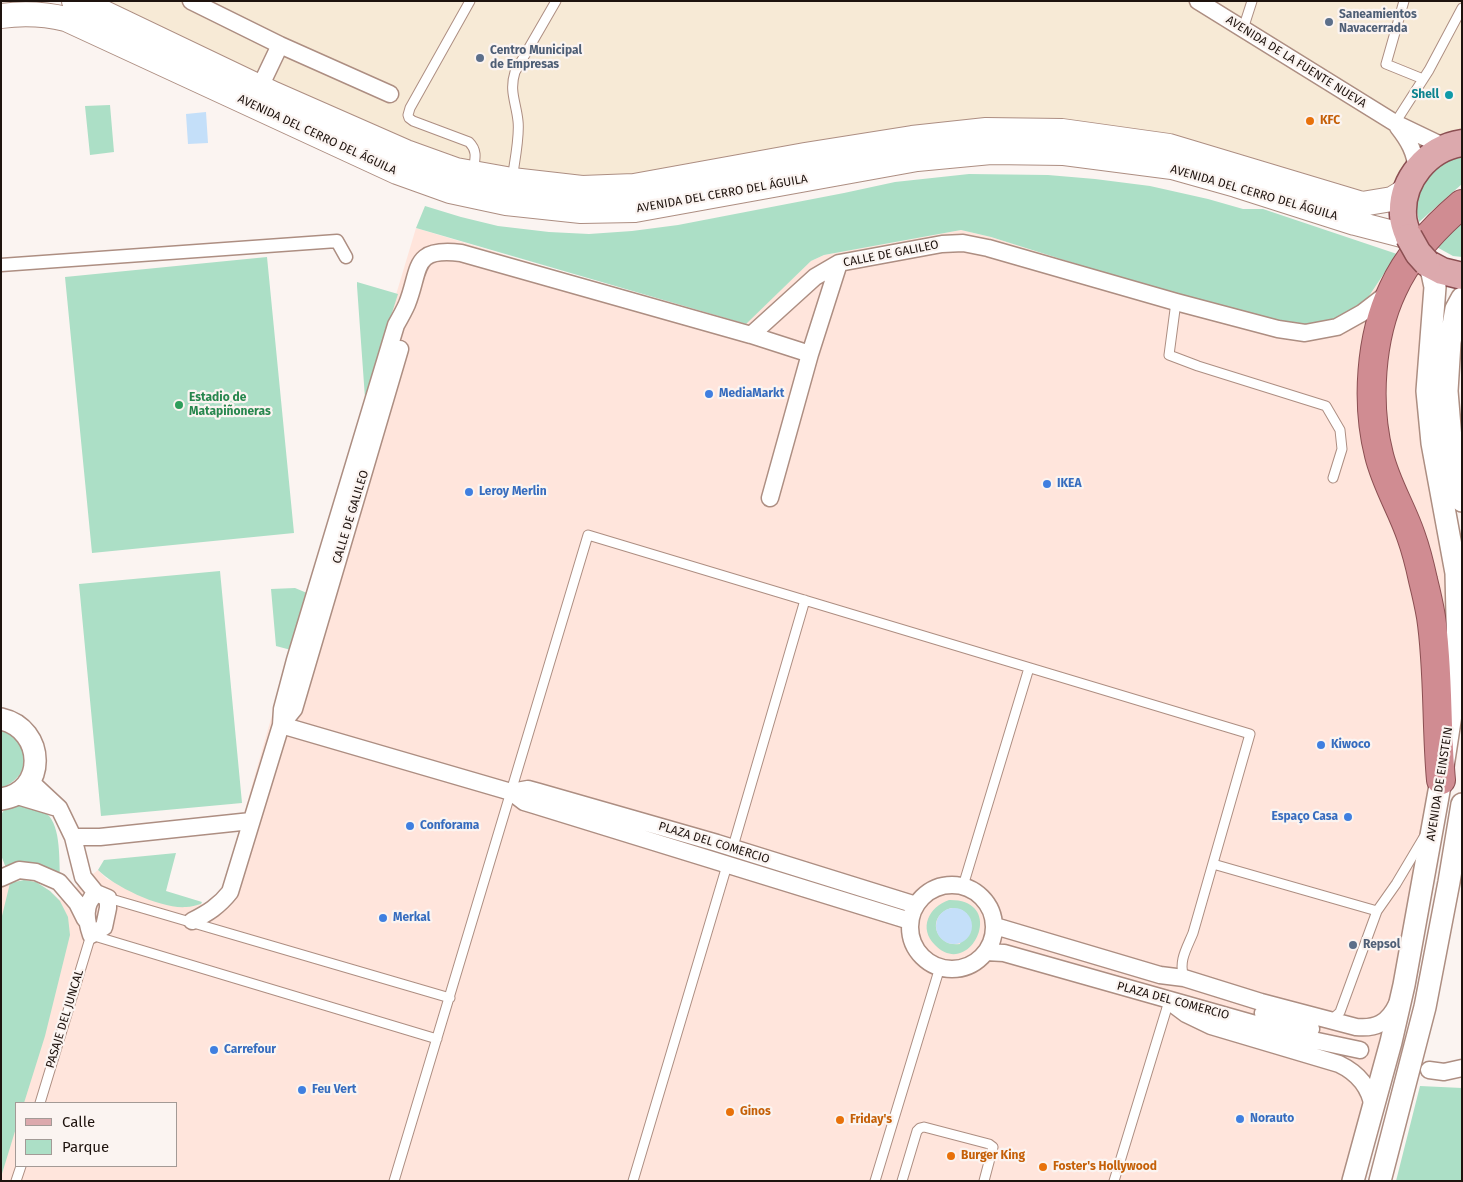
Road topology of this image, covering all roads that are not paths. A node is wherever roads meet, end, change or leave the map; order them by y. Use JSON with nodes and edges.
{"nodes":[{"id":1,"x":74,"y":1,"type":"edge"},
{"id":2,"x":191,"y":1,"type":"edge"},
{"id":3,"x":470,"y":1,"type":"edge"},
{"id":4,"x":556,"y":1,"type":"edge"},
{"id":5,"x":1198,"y":1,"type":"edge"},
{"id":6,"x":1252,"y":1,"type":"edge"},
{"id":7,"x":1404,"y":1,"type":"edge"},
{"id":8,"x":1214,"y":6,"type":"edge"},
{"id":9,"x":1462,"y":8,"type":"edge"},
{"id":10,"x":1,"y":16,"type":"edge"},
{"id":11,"x":1243,"y":29,"type":"junction"},
{"id":12,"x":280,"y":45,"type":"junction"},
{"id":13,"x":1423,"y":79,"type":"junction"},
{"id":14,"x":260,"y":87,"type":"junction"},
{"id":15,"x":390,"y":94,"type":"dead end"},
{"id":16,"x":1395,"y":123,"type":"junction"},
{"id":17,"x":1454,"y":145,"type":"edge"},
{"id":18,"x":473,"y":173,"type":"junction"},
{"id":19,"x":512,"y":180,"type":"junction"},
{"id":20,"x":1411,"y":181,"type":"junction"},
{"id":21,"x":1462,"y":204,"type":"edge"},
{"id":22,"x":1409,"y":237,"type":"junction"},
{"id":23,"x":346,"y":257,"type":"dead end"},
{"id":24,"x":839,"y":263,"type":"junction"},
{"id":25,"x":1428,"y":263,"type":"junction"},
{"id":26,"x":1,"y":265,"type":"edge"},
{"id":27,"x":1462,"y":276,"type":"edge"},
{"id":28,"x":1392,"y":289,"type":"junction"},
{"id":29,"x":1462,"y":298,"type":"edge"},
{"id":30,"x":1176,"y":302,"type":"junction"},
{"id":31,"x":751,"y":335,"type":"junction"},
{"id":32,"x":810,"y":354,"type":"junction"},
{"id":33,"x":1333,"y":478,"type":"dead end"},
{"id":34,"x":770,"y":498,"type":"dead end"},
{"id":35,"x":1462,"y":501,"type":"edge"},
{"id":36,"x":804,"y":600,"type":"junction"},
{"id":37,"x":1029,"y":668,"type":"junction"},
{"id":38,"x":2,"y":718,"type":"edge"},
{"id":39,"x":281,"y":725,"type":"junction"},
{"id":40,"x":1441,"y":780,"type":"junction"},
{"id":41,"x":511,"y":792,"type":"junction"},
{"id":42,"x":10,"y":795,"type":"edge"},
{"id":43,"x":1462,"y":804,"type":"edge"},
{"id":44,"x":1434,"y":817,"type":"junction"},
{"id":45,"x":251,"y":822,"type":"junction"},
{"id":46,"x":72,"y":837,"type":"junction"},
{"id":47,"x":732,"y":848,"type":"junction"},
{"id":48,"x":1213,"y":864,"type":"junction"},
{"id":49,"x":727,"y":866,"type":"junction"},
{"id":50,"x":1,"y":878,"type":"edge"},
{"id":51,"x":1456,"y":878,"type":"edge"},
{"id":52,"x":964,"y":886,"type":"junction"},
{"id":53,"x":102,"y":895,"type":"junction"},
{"id":54,"x":916,"y":905,"type":"junction"},
{"id":55,"x":1377,"y":911,"type":"junction"},
{"id":56,"x":192,"y":921,"type":"junction"},
{"id":57,"x":910,"y":921,"type":"junction"},
{"id":58,"x":995,"y":926,"type":"junction"},
{"id":59,"x":88,"y":927,"type":"junction"},
{"id":60,"x":986,"y":952,"type":"junction"},
{"id":61,"x":940,"y":967,"type":"junction"},
{"id":62,"x":1160,"y":976,"type":"junction"},
{"id":63,"x":1184,"y":978,"type":"junction"},
{"id":64,"x":1404,"y":985,"type":"junction"},
{"id":65,"x":450,"y":998,"type":"junction"},
{"id":66,"x":1169,"y":1001,"type":"junction"},
{"id":67,"x":1331,"y":1020,"type":"junction"},
{"id":68,"x":437,"y":1039,"type":"junction"},
{"id":69,"x":1462,"y":1068,"type":"edge"},
{"id":70,"x":1429,"y":1070,"type":"dead end"},
{"id":71,"x":40,"y":1102,"type":"edge"},
{"id":72,"x":1374,"y":1108,"type":"junction"},
{"id":73,"x":21,"y":1167,"type":"edge"},
{"id":74,"x":16,"y":1181,"type":"edge"},
{"id":75,"x":394,"y":1181,"type":"edge"},
{"id":76,"x":633,"y":1181,"type":"edge"},
{"id":77,"x":875,"y":1181,"type":"edge"},
{"id":78,"x":902,"y":1181,"type":"edge"},
{"id":79,"x":984,"y":1181,"type":"edge"},
{"id":80,"x":1114,"y":1181,"type":"edge"},
{"id":81,"x":1353,"y":1181,"type":"edge"},
{"id":82,"x":1380,"y":1181,"type":"edge"}],
"edges":[{"from":1,"to":14,"type":"main road","name":"AVENIDA DEL CERRO DEL ÁGUILA"},
{"from":2,"to":12,"type":"street"},
{"from":3,"to":18,"type":"lane"},
{"from":4,"to":19,"type":"lane"},
{"from":5,"to":8,"type":"street","name":"AVENIDA DE LA FUENTE NUEVA"},
{"from":6,"to":11,"type":"lane"},
{"from":7,"to":13,"type":"lane"},
{"from":8,"to":11,"type":"street","name":"AVENIDA DE LA FUENTE NUEVA"},
{"from":9,"to":13,"type":"lane"},
{"from":10,"to":22,"type":"main road","name":"AVENIDA DEL CERRO DEL ÁGUILA"},
{"from":11,"to":16,"type":"street","name":"AVENIDA DE LA FUENTE NUEVA"},
{"from":12,"to":14,"type":"street"},
{"from":12,"to":15,"type":"street"},
{"from":13,"to":16,"type":"lane"},
{"from":14,"to":18,"type":"main road","name":"AVENIDA DEL CERRO DEL ÁGUILA"},
{"from":16,"to":17,"type":"street","name":"AVENIDA DE LA FUENTE NUEVA"},
{"from":16,"to":20,"type":"street","name":"AVENIDA DE LA FUENTE NUEVA"},
{"from":17,"to":20,"type":"main road"},
{"from":18,"to":19,"type":"main road","name":"AVENIDA DEL CERRO DEL ÁGUILA"},
{"from":19,"to":20,"type":"main road","name":"AVENIDA DEL CERRO DEL ÁGUILA"},
{"from":20,"to":22,"type":"main road"},
{"from":21,"to":28,"type":"highway"},
{"from":22,"to":25,"type":"main road","bridge":true},
{"from":23,"to":26,"type":"street"},
{"from":24,"to":30,"type":"street","name":"CALLE DE GALILEO"},
{"from":24,"to":31,"type":"street","name":"CALLE DE GALILEO"},
{"from":24,"to":32,"type":"street"},
{"from":25,"to":27,"type":"main road"},
{"from":25,"to":40,"type":"street","name":"AVENIDA DE EINSTEIN"},
{"from":28,"to":30,"type":"street","name":"CALLE DE GALILEO"},
{"from":28,"to":40,"type":"highway"},
{"from":29,"to":35,"type":"street"},
{"from":30,"to":33,"type":"lane"},
{"from":31,"to":32,"type":"street"},
{"from":31,"to":39,"type":"street","name":"CALLE DE GALILEO"},
{"from":32,"to":34,"type":"street"},
{"from":36,"to":37,"type":"lane"},
{"from":36,"to":41,"type":"lane"},
{"from":36,"to":47,"type":"lane"},
{"from":37,"to":48,"type":"lane"},
{"from":37,"to":52,"type":"lane"},
{"from":38,"to":42,"type":"street"},
{"from":39,"to":41,"type":"street","name":"PLAZA DEL COMERCIO"},
{"from":39,"to":45,"type":"street","name":"CALLE DE GALILEO"},
{"from":40,"to":44,"type":"street","name":"AVENIDA DE EINSTEIN"},
{"from":41,"to":47,"type":"street","name":"PLAZA DEL COMERCIO"},
{"from":41,"to":49,"type":"street","name":"PLAZA DEL COMERCIO"},
{"from":41,"to":65,"type":"lane"},
{"from":42,"to":46,"type":"street"},
{"from":43,"to":51,"type":"street","name":"AVENIDA DE EINSTEIN"},
{"from":44,"to":55,"type":"lane"},
{"from":44,"to":64,"type":"street","name":"AVENIDA DE EINSTEIN"},
{"from":45,"to":46,"type":"street"},
{"from":45,"to":56,"type":"street","name":"CALLE DE GALILEO"},
{"from":46,"to":53,"type":"street"},
{"from":47,"to":49,"type":"lane"},
{"from":47,"to":54,"type":"street","name":"PLAZA DEL COMERCIO"},
{"from":48,"to":55,"type":"lane"},
{"from":48,"to":63,"type":"lane"},
{"from":49,"to":57,"type":"street","name":"PLAZA DEL COMERCIO"},
{"from":49,"to":76,"type":"lane"},
{"from":50,"to":59,"type":"street"},
{"from":51,"to":82,"type":"street","name":"AVENIDA DE EINSTEIN"},
{"from":52,"to":54,"type":"street"},
{"from":52,"to":58,"type":"street"},
{"from":53,"to":56,"type":"lane"},
{"from":53,"to":59,"type":"street"},
{"from":54,"to":57,"type":"street"},
{"from":55,"to":67,"type":"lane"},
{"from":56,"to":65,"type":"lane"},
{"from":57,"to":61,"type":"street"},
{"from":58,"to":60,"type":"street"},
{"from":58,"to":62,"type":"street","name":"PLAZA DEL COMERCIO"},
{"from":59,"to":68,"type":"lane"},
{"from":59,"to":71,"type":"lane","name":"PASAJE DEL JUNCAL"},
{"from":60,"to":61,"type":"street"},
{"from":60,"to":66,"type":"street","name":"PLAZA DEL COMERCIO"},
{"from":61,"to":77,"type":"lane"},
{"from":62,"to":63,"type":"street","name":"PLAZA DEL COMERCIO"},
{"from":62,"to":66,"type":"street","name":"PLAZA DEL COMERCIO"},
{"from":63,"to":67,"type":"street","name":"PLAZA DEL COMERCIO"},
{"from":64,"to":67,"type":"street","name":"PLAZA DEL COMERCIO"},
{"from":64,"to":72,"type":"street","name":"AVENIDA DE EINSTEIN"},
{"from":65,"to":68,"type":"lane"},
{"from":66,"to":72,"type":"street"},
{"from":66,"to":80,"type":"lane"},
{"from":68,"to":75,"type":"lane"},
{"from":69,"to":70,"type":"street"},
{"from":72,"to":81,"type":"street","name":"AVENIDA DE EINSTEIN"},
{"from":73,"to":74,"type":"lane"},
{"from":78,"to":79,"type":"lane"}]}
